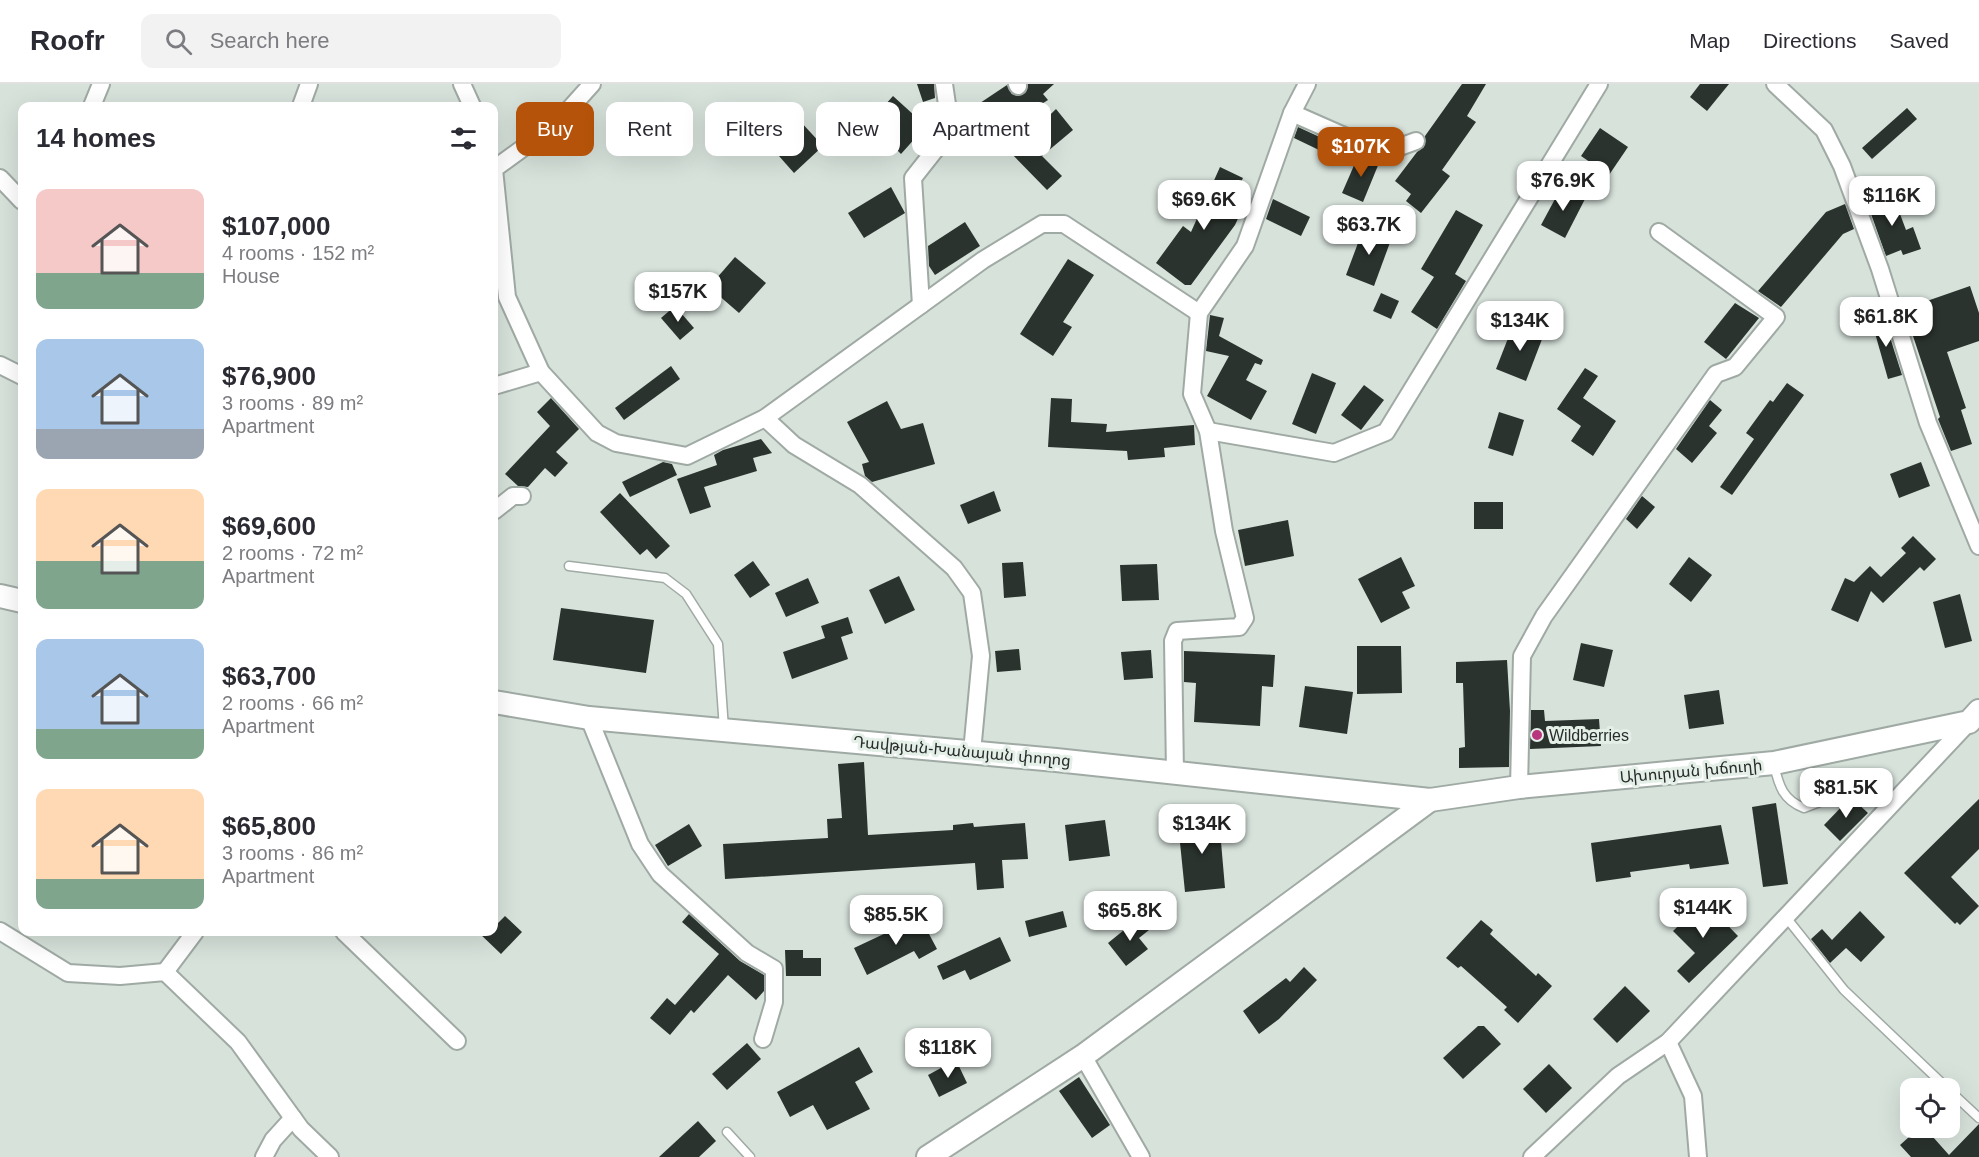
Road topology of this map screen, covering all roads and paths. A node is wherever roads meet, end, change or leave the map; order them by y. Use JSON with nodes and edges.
{"nodes":[{"id":1,"x":101,"y":84,"type":"edge"},
{"id":2,"x":309,"y":84,"type":"edge"},
{"id":3,"x":462,"y":84,"type":"edge"},
{"id":4,"x":592,"y":84,"type":"edge"},
{"id":5,"x":944,"y":84,"type":"edge"},
{"id":6,"x":1307,"y":84,"type":"edge"},
{"id":7,"x":1599,"y":84,"type":"edge"},
{"id":8,"x":1775,"y":84,"type":"edge"},
{"id":9,"x":94,"y":102,"type":"edge"},
{"id":10,"x":302,"y":102,"type":"edge"},
{"id":11,"x":470,"y":102,"type":"edge"},
{"id":12,"x":1292,"y":113,"type":"junction"},
{"id":13,"x":1416,"y":141,"type":"dead end"},
{"id":14,"x":498,"y":166,"type":"edge"},
{"id":15,"x":0,"y":178,"type":"edge"},
{"id":16,"x":18,"y":197,"type":"edge"},
{"id":17,"x":498,"y":208,"type":"edge"},
{"id":18,"x":1659,"y":232,"type":"dead end"},
{"id":19,"x":921,"y":305,"type":"junction"},
{"id":20,"x":1199,"y":314,"type":"junction"},
{"id":21,"x":0,"y":365,"type":"edge"},
{"id":22,"x":541,"y":372,"type":"junction"},
{"id":23,"x":18,"y":374,"type":"edge"},
{"id":24,"x":498,"y":385,"type":"edge"},
{"id":25,"x":765,"y":418,"type":"junction"},
{"id":26,"x":1208,"y":430,"type":"junction"},
{"id":27,"x":522,"y":496,"type":"dead end"},
{"id":28,"x":498,"y":509,"type":"edge"},
{"id":29,"x":1979,"y":546,"type":"edge"},
{"id":30,"x":569,"y":566,"type":"dead end"},
{"id":31,"x":0,"y":596,"type":"edge"},
{"id":32,"x":18,"y":600,"type":"edge"},
{"id":33,"x":498,"y":703,"type":"edge"},
{"id":34,"x":1974,"y":717,"type":"edge"},
{"id":35,"x":590,"y":718,"type":"junction"},
{"id":36,"x":724,"y":729,"type":"junction"},
{"id":37,"x":972,"y":752,"type":"junction"},
{"id":38,"x":1774,"y":762,"type":"junction"},
{"id":39,"x":1175,"y":773,"type":"junction"},
{"id":40,"x":1519,"y":787,"type":"junction"},
{"id":41,"x":1430,"y":800,"type":"junction"},
{"id":42,"x":1894,"y":804,"type":"junction"},
{"id":43,"x":1785,"y":916,"type":"junction"},
{"id":44,"x":0,"y":931,"type":"edge"},
{"id":45,"x":192,"y":936,"type":"edge"},
{"id":46,"x":348,"y":936,"type":"edge"},
{"id":47,"x":165,"y":972,"type":"junction"},
{"id":48,"x":763,"y":1040,"type":"dead end"},
{"id":49,"x":456,"y":1041,"type":"dead end"},
{"id":50,"x":1668,"y":1042,"type":"junction"},
{"id":51,"x":1083,"y":1056,"type":"junction"},
{"id":52,"x":1936,"y":1078,"type":"edge"},
{"id":53,"x":1960,"y":1100,"type":"edge"},
{"id":54,"x":293,"y":1118,"type":"junction"},
{"id":55,"x":1979,"y":1118,"type":"edge"},
{"id":56,"x":727,"y":1132,"type":"dead end"},
{"id":57,"x":264,"y":1157,"type":"edge"},
{"id":58,"x":330,"y":1157,"type":"edge"},
{"id":59,"x":750,"y":1157,"type":"edge"},
{"id":60,"x":928,"y":1157,"type":"edge"},
{"id":61,"x":1141,"y":1157,"type":"edge"},
{"id":62,"x":1532,"y":1157,"type":"edge"},
{"id":63,"x":1698,"y":1157,"type":"edge"}],
"edges":[{"from":1,"to":9,"type":"street"},
{"from":2,"to":10,"type":"street"},
{"from":3,"to":11,"type":"street"},
{"from":4,"to":14,"type":"street"},
{"from":5,"to":19,"type":"street"},
{"from":6,"to":12,"type":"street"},
{"from":7,"to":26,"type":"street"},
{"from":8,"to":29,"type":"street"},
{"from":12,"to":13,"type":"street"},
{"from":12,"to":20,"type":"street"},
{"from":15,"to":16,"type":"street"},
{"from":17,"to":22,"type":"street"},
{"from":18,"to":40,"type":"street"},
{"from":19,"to":20,"type":"street"},
{"from":19,"to":25,"type":"street"},
{"from":20,"to":26,"type":"street"},
{"from":21,"to":23,"type":"street"},
{"from":22,"to":24,"type":"street"},
{"from":22,"to":25,"type":"street"},
{"from":25,"to":37,"type":"street"},
{"from":26,"to":39,"type":"street"},
{"from":27,"to":28,"type":"street"},
{"from":30,"to":36,"type":"lane"},
{"from":31,"to":32,"type":"main road"},
{"from":33,"to":35,"type":"main road","name":"Դավթյան-Խանայան փողոց"},
{"from":34,"to":38,"type":"main road","name":"Ախուրյան խճուղի"},
{"from":34,"to":42,"type":"street"},
{"from":35,"to":36,"type":"main road","name":"Դավթյան-Խանայան փողոց"},
{"from":35,"to":48,"type":"street"},
{"from":36,"to":37,"type":"main road","name":"Դավթյան-Խանայան փողոց"},
{"from":37,"to":39,"type":"main road","name":"Դավթյան-Խանայան փողոց"},
{"from":38,"to":40,"type":"main road","name":"Ախուրյան խճուղի"},
{"from":38,"to":42,"type":"lane"},
{"from":39,"to":41,"type":"main road","name":"Դավթյան-Խանայան փողոց"},
{"from":40,"to":41,"type":"main road","name":"Ախուրյան խճուղի"},
{"from":41,"to":51,"type":"main road"},
{"from":42,"to":43,"type":"street"},
{"from":43,"to":50,"type":"street"},
{"from":43,"to":52,"type":"lane"},
{"from":44,"to":47,"type":"street"},
{"from":45,"to":47,"type":"street"},
{"from":46,"to":49,"type":"street"},
{"from":47,"to":54,"type":"street"},
{"from":50,"to":62,"type":"street"},
{"from":50,"to":63,"type":"street"},
{"from":51,"to":60,"type":"main road"},
{"from":51,"to":61,"type":"street"},
{"from":53,"to":55,"type":"lane"},
{"from":54,"to":57,"type":"street"},
{"from":54,"to":58,"type":"street"},
{"from":56,"to":59,"type":"lane"}]}
